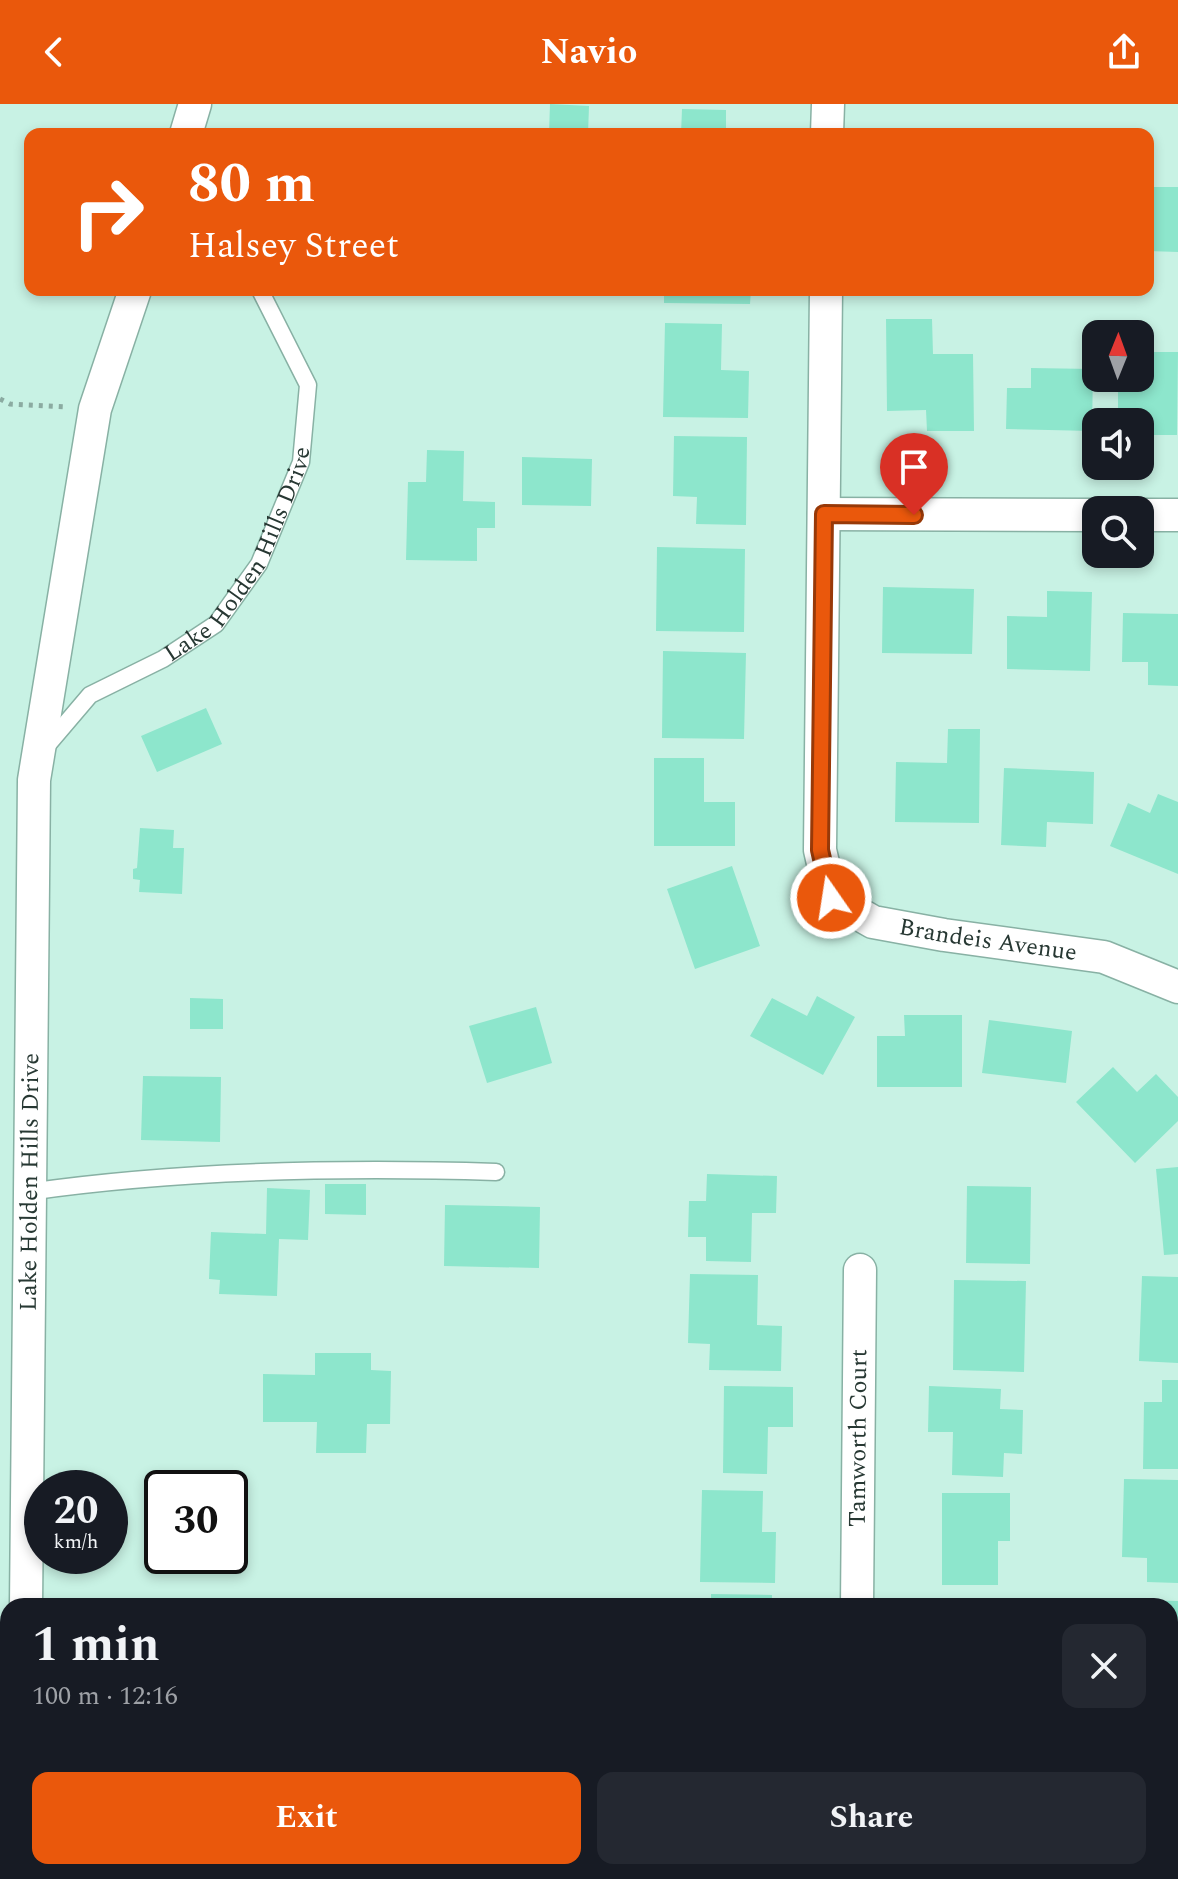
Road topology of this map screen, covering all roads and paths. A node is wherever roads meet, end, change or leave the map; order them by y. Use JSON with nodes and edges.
{"nodes":[{"id":1,"x":195,"y":104,"type":"edge"},
{"id":2,"x":828,"y":104,"type":"edge"},
{"id":3,"x":188,"y":128,"type":"edge"},
{"id":4,"x":827,"y":128,"type":"edge"},
{"id":5,"x":133,"y":296,"type":"edge"},
{"id":6,"x":263,"y":296,"type":"edge"},
{"id":7,"x":826,"y":296,"type":"edge"},
{"id":8,"x":0,"y":399,"type":"edge"},
{"id":9,"x":95,"y":409,"type":"junction"},
{"id":10,"x":824,"y":514,"type":"junction"},
{"id":11,"x":1082,"y":515,"type":"edge"},
{"id":12,"x":1154,"y":515,"type":"edge"},
{"id":13,"x":1178,"y":515,"type":"edge"},
{"id":14,"x":37,"y":756,"type":"junction"},
{"id":15,"x":1178,"y":987,"type":"edge"},
{"id":16,"x":496,"y":1172,"type":"dead end"},
{"id":17,"x":28,"y":1192,"type":"junction"},
{"id":18,"x":860,"y":1270,"type":"dead end"},
{"id":19,"x":13,"y":1368,"type":"edge"},
{"id":20,"x":26,"y":1598,"type":"edge"},
{"id":21,"x":857,"y":1598,"type":"edge"}],
"edges":[{"from":1,"to":3,"type":"street"},
{"from":2,"to":4,"type":"street"},
{"from":5,"to":9,"type":"street","name":"Lake Holden Hills Drive"},
{"from":6,"to":14,"type":"lane","name":"Lake Holden Hills Drive"},
{"from":7,"to":10,"type":"street","name":"Brandeis Avenue"},
{"from":8,"to":9,"type":"path"},
{"from":9,"to":14,"type":"street","name":"Lake Holden Hills Drive"},
{"from":10,"to":11,"type":"street"},
{"from":10,"to":15,"type":"street","name":"Brandeis Avenue"},
{"from":12,"to":13,"type":"street"},
{"from":14,"to":17,"type":"street","name":"Lake Holden Hills Drive"},
{"from":16,"to":17,"type":"lane"},
{"from":17,"to":19,"type":"street","name":"Lake Holden Hills Drive"},
{"from":18,"to":21,"type":"street","name":"Tamworth Court"},
{"from":19,"to":20,"type":"street","name":"Lake Holden Hills Drive"}]}
